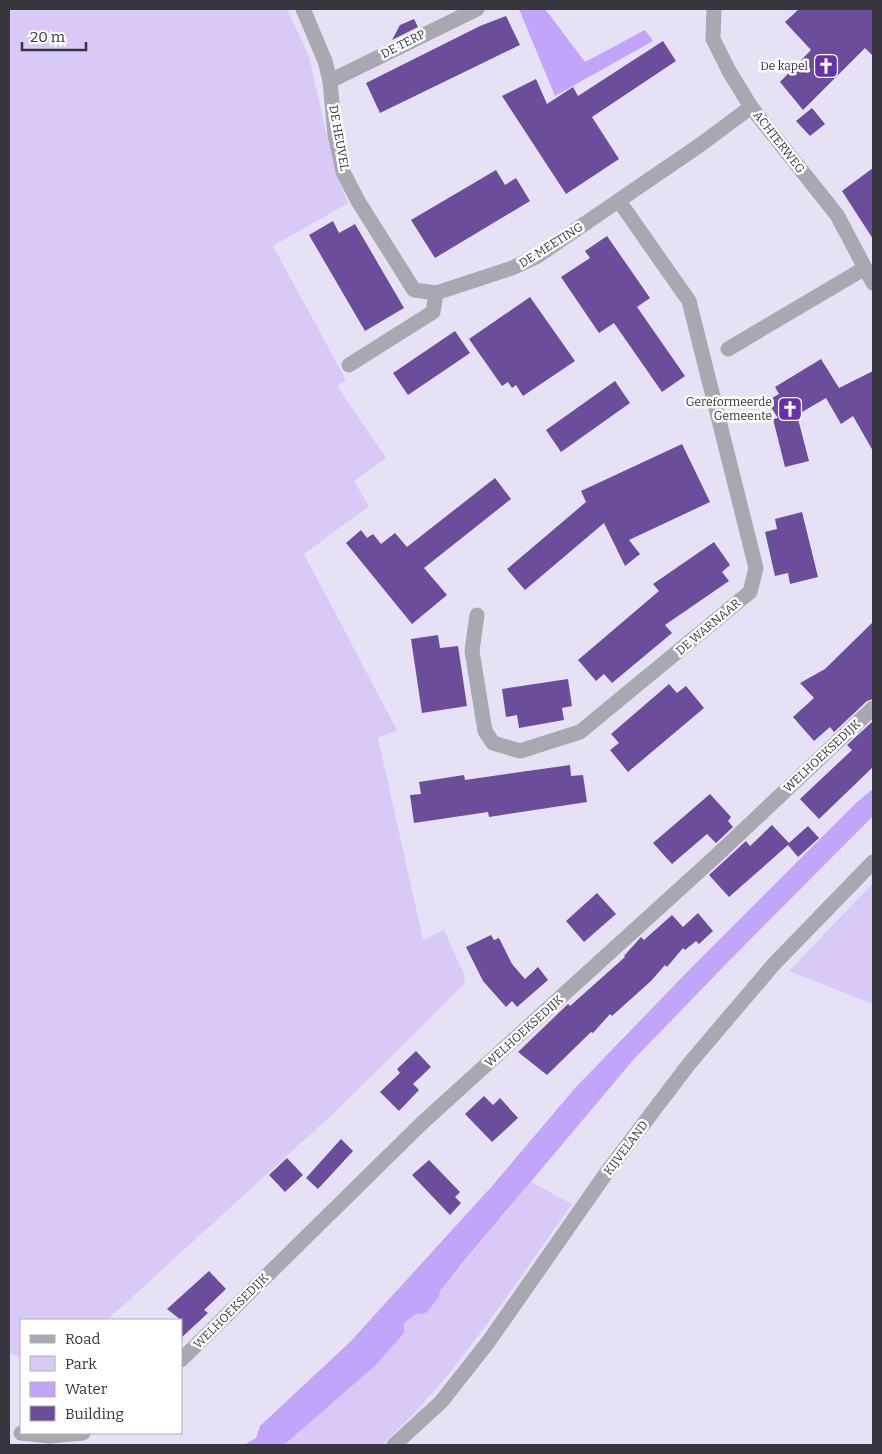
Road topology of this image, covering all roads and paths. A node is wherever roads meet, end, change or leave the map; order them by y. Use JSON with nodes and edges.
{"nodes":[{"id":1,"x":303,"y":9,"type":"edge"},
{"id":2,"x":477,"y":9,"type":"edge"},
{"id":3,"x":714,"y":9,"type":"edge"},
{"id":4,"x":330,"y":81,"type":"junction"},
{"id":5,"x":751,"y":107,"type":"junction"},
{"id":6,"x":619,"y":200,"type":"junction"},
{"id":7,"x":865,"y":268,"type":"junction"},
{"id":8,"x":873,"y":283,"type":"edge"},
{"id":9,"x":436,"y":293,"type":"junction"},
{"id":10,"x":728,"y":348,"type":"dead end"},
{"id":11,"x":349,"y":365,"type":"dead end"},
{"id":12,"x":476,"y":615,"type":"dead end"},
{"id":13,"x":873,"y":708,"type":"edge"},
{"id":14,"x":873,"y":862,"type":"edge"},
{"id":15,"x":182,"y":1359,"type":"edge"},
{"id":16,"x":31,"y":1434,"type":"edge"},
{"id":17,"x":72,"y":1434,"type":"edge"},
{"id":18,"x":394,"y":1445,"type":"edge"}],
"edges":[{"from":1,"to":4,"type":"street","name":"DE HEUVEL"},
{"from":2,"to":4,"type":"street","name":"DE TERP"},
{"from":3,"to":5,"type":"street","name":"ACHTERWEG"},
{"from":4,"to":9,"type":"street","name":"DE HEUVEL"},
{"from":5,"to":6,"type":"street","name":"DE MEETING"},
{"from":5,"to":7,"type":"street","name":"ACHTERWEG"},
{"from":6,"to":9,"type":"street","name":"DE MEETING"},
{"from":6,"to":12,"type":"street","name":"DE WARNAAR"},
{"from":7,"to":8,"type":"street","name":"ACHTERWEG"},
{"from":7,"to":10,"type":"street"},
{"from":9,"to":11,"type":"street"},
{"from":13,"to":15,"type":"street","name":"WELHOEKSEDIJK"},
{"from":14,"to":18,"type":"street","name":"KIJVELAND"},
{"from":16,"to":17,"type":"street"}]}
